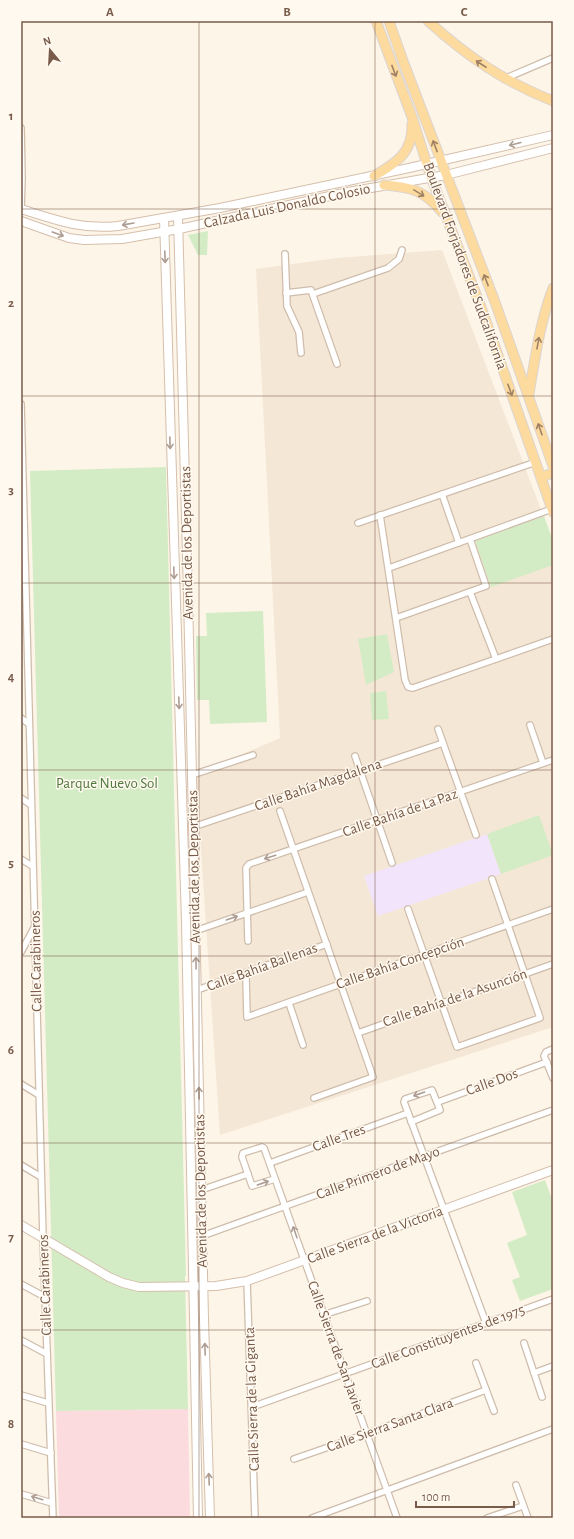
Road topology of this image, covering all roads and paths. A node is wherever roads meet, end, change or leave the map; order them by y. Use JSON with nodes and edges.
{"nodes":[{"id":1,"x":376,"y":21,"type":"edge"},
{"id":2,"x":389,"y":21,"type":"edge"},
{"id":3,"x":428,"y":21,"type":"edge"},
{"id":4,"x":385,"y":48,"type":"junction"},
{"id":5,"x":553,"y":58,"type":"edge"},
{"id":6,"x":403,"y":61,"type":"junction"},
{"id":7,"x":504,"y":79,"type":"junction"},
{"id":8,"x":553,"y":101,"type":"edge"},
{"id":9,"x":412,"y":117,"type":"junction"},
{"id":10,"x":21,"y":128,"type":"edge"},
{"id":11,"x":553,"y":135,"type":"edge"},
{"id":12,"x":553,"y":148,"type":"edge"},
{"id":13,"x":441,"y":161,"type":"junction"},
{"id":14,"x":427,"y":164,"type":"junction"},
{"id":15,"x":446,"y":175,"type":"junction"},
{"id":16,"x":374,"y":176,"type":"junction"},
{"id":17,"x":431,"y":177,"type":"junction"},
{"id":18,"x":336,"y":183,"type":"junction"},
{"id":19,"x":384,"y":185,"type":"junction"},
{"id":20,"x":324,"y":197,"type":"junction"},
{"id":21,"x":21,"y":210,"type":"edge"},
{"id":22,"x":178,"y":216,"type":"junction"},
{"id":23,"x":446,"y":217,"type":"junction"},
{"id":24,"x":164,"y":218,"type":"junction"},
{"id":25,"x":21,"y":221,"type":"edge"},
{"id":26,"x":179,"y":229,"type":"junction"},
{"id":27,"x":165,"y":231,"type":"junction"},
{"id":28,"x":402,"y":250,"type":"dead end"},
{"id":29,"x":285,"y":254,"type":"dead end"},
{"id":30,"x":553,"y":288,"type":"edge"},
{"id":31,"x":286,"y":293,"type":"junction"},
{"id":32,"x":313,"y":294,"type":"junction"},
{"id":33,"x":495,"y":302,"type":"junction"},
{"id":34,"x":481,"y":307,"type":"junction"},
{"id":35,"x":167,"y":310,"type":"junction"},
{"id":36,"x":181,"y":310,"type":"junction"},
{"id":37,"x":182,"y":343,"type":"junction"},
{"id":38,"x":168,"y":344,"type":"junction"},
{"id":39,"x":301,"y":354,"type":"dead end"},
{"id":40,"x":337,"y":364,"type":"dead end"},
{"id":41,"x":169,"y":387,"type":"junction"},
{"id":42,"x":183,"y":387,"type":"junction"},
{"id":43,"x":529,"y":395,"type":"junction"},
{"id":44,"x":21,"y":404,"type":"edge"},
{"id":45,"x":21,"y":415,"type":"edge"},
{"id":46,"x":170,"y":417,"type":"junction"},
{"id":47,"x":184,"y":418,"type":"junction"},
{"id":48,"x":171,"y":459,"type":"junction"},
{"id":49,"x":185,"y":459,"type":"junction"},
{"id":50,"x":536,"y":462,"type":"junction"},
{"id":51,"x":553,"y":466,"type":"edge"},
{"id":52,"x":22,"y":468,"type":"edge"},
{"id":53,"x":553,"y":473,"type":"edge"},
{"id":54,"x":541,"y":477,"type":"junction"},
{"id":55,"x":442,"y":494,"type":"junction"},
{"id":56,"x":552,"y":511,"type":"edge"},
{"id":57,"x":380,"y":515,"type":"junction"},
{"id":58,"x":358,"y":523,"type":"dead end"},
{"id":59,"x":470,"y":539,"type":"junction"},
{"id":60,"x":459,"y":543,"type":"junction"},
{"id":61,"x":23,"y":547,"type":"edge"},
{"id":62,"x":389,"y":568,"type":"junction"},
{"id":63,"x":470,"y":592,"type":"junction"},
{"id":64,"x":188,"y":596,"type":"junction"},
{"id":65,"x":174,"y":597,"type":"junction"},
{"id":66,"x":396,"y":618,"type":"junction"},
{"id":67,"x":21,"y":622,"type":"edge"},
{"id":68,"x":27,"y":625,"type":"junction"},
{"id":69,"x":553,"y":639,"type":"edge"},
{"id":70,"x":496,"y":659,"type":"junction"},
{"id":71,"x":21,"y":718,"type":"edge"},
{"id":72,"x":29,"y":724,"type":"junction"},
{"id":73,"x":530,"y":725,"type":"dead end"},
{"id":74,"x":191,"y":728,"type":"junction"},
{"id":75,"x":180,"y":729,"type":"junction"},
{"id":76,"x":438,"y":729,"type":"dead end"},
{"id":77,"x":443,"y":743,"type":"junction"},
{"id":78,"x":254,"y":755,"type":"dead end"},
{"id":79,"x":355,"y":756,"type":"dead end"},
{"id":80,"x":553,"y":760,"type":"edge"},
{"id":81,"x":543,"y":763,"type":"junction"},
{"id":82,"x":360,"y":771,"type":"junction"},
{"id":83,"x":192,"y":775,"type":"junction"},
{"id":84,"x":461,"y":792,"type":"junction"},
{"id":85,"x":21,"y":798,"type":"edge"},
{"id":86,"x":31,"y":805,"type":"junction"},
{"id":87,"x":280,"y":811,"type":"dead end"},
{"id":88,"x":378,"y":820,"type":"junction"},
{"id":89,"x":193,"y":828,"type":"junction"},
{"id":90,"x":476,"y":835,"type":"dead end"},
{"id":91,"x":294,"y":850,"type":"junction"},
{"id":92,"x":21,"y":859,"type":"edge"},
{"id":93,"x":392,"y":863,"type":"dead end"},
{"id":94,"x":32,"y":866,"type":"junction"},
{"id":95,"x":492,"y":879,"type":"dead end"},
{"id":96,"x":308,"y":892,"type":"junction"},
{"id":97,"x":408,"y":909,"type":"dead end"},
{"id":98,"x":553,"y":909,"type":"edge"},
{"id":99,"x":247,"y":913,"type":"junction"},
{"id":100,"x":508,"y":925,"type":"junction"},
{"id":101,"x":35,"y":926,"type":"junction"},
{"id":102,"x":195,"y":931,"type":"junction"},
{"id":103,"x":248,"y":940,"type":"dead end"},
{"id":104,"x":326,"y":944,"type":"junction"},
{"id":105,"x":21,"y":952,"type":"edge"},
{"id":106,"x":424,"y":955,"type":"junction"},
{"id":107,"x":553,"y":964,"type":"edge"},
{"id":108,"x":248,"y":972,"type":"junction"},
{"id":109,"x":525,"y":974,"type":"junction"},
{"id":110,"x":341,"y":984,"type":"junction"},
{"id":111,"x":197,"y":990,"type":"junction"},
{"id":112,"x":288,"y":1003,"type":"junction"},
{"id":113,"x":442,"y":1003,"type":"junction"},
{"id":114,"x":187,"y":1011,"type":"junction"},
{"id":115,"x":197,"y":1011,"type":"junction"},
{"id":116,"x":358,"y":1033,"type":"junction"},
{"id":117,"x":303,"y":1045,"type":"dead end"},
{"id":118,"x":553,"y":1049,"type":"edge"},
{"id":119,"x":547,"y":1062,"type":"junction"},
{"id":120,"x":552,"y":1074,"type":"edge"},
{"id":121,"x":21,"y":1084,"type":"edge"},
{"id":122,"x":39,"y":1095,"type":"junction"},
{"id":123,"x":314,"y":1098,"type":"dead end"},
{"id":124,"x":438,"y":1102,"type":"junction"},
{"id":125,"x":553,"y":1110,"type":"edge"},
{"id":126,"x":408,"y":1113,"type":"junction"},
{"id":127,"x":411,"y":1122,"type":"junction"},
{"id":128,"x":424,"y":1156,"type":"junction"},
{"id":129,"x":270,"y":1163,"type":"junction"},
{"id":130,"x":21,"y":1165,"type":"edge"},
{"id":131,"x":553,"y":1170,"type":"edge"},
{"id":132,"x":248,"y":1174,"type":"junction"},
{"id":133,"x":41,"y":1176,"type":"junction"},
{"id":134,"x":275,"y":1178,"type":"junction"},
{"id":135,"x":201,"y":1190,"type":"junction"},
{"id":136,"x":285,"y":1206,"type":"junction"},
{"id":137,"x":444,"y":1209,"type":"junction"},
{"id":138,"x":21,"y":1225,"type":"edge"},
{"id":139,"x":202,"y":1236,"type":"junction"},
{"id":140,"x":43,"y":1238,"type":"junction"},
{"id":141,"x":304,"y":1260,"type":"junction"},
{"id":142,"x":248,"y":1281,"type":"junction"},
{"id":143,"x":21,"y":1284,"type":"edge"},
{"id":144,"x":203,"y":1285,"type":"junction"},
{"id":145,"x":193,"y":1286,"type":"junction"},
{"id":146,"x":45,"y":1297,"type":"junction"},
{"id":147,"x":553,"y":1299,"type":"edge"},
{"id":148,"x":366,"y":1301,"type":"dead end"},
{"id":149,"x":323,"y":1315,"type":"junction"},
{"id":150,"x":486,"y":1323,"type":"junction"},
{"id":151,"x":21,"y":1340,"type":"edge"},
{"id":152,"x":524,"y":1343,"type":"dead end"},
{"id":153,"x":47,"y":1354,"type":"junction"},
{"id":154,"x":476,"y":1362,"type":"dead end"},
{"id":155,"x":553,"y":1366,"type":"edge"},
{"id":156,"x":534,"y":1373,"type":"junction"},
{"id":157,"x":346,"y":1374,"type":"junction"},
{"id":158,"x":486,"y":1390,"type":"junction"},
{"id":159,"x":21,"y":1395,"type":"edge"},
{"id":160,"x":542,"y":1397,"type":"dead end"},
{"id":161,"x":48,"y":1403,"type":"junction"},
{"id":162,"x":252,"y":1407,"type":"junction"},
{"id":163,"x":494,"y":1411,"type":"dead end"},
{"id":164,"x":196,"y":1426,"type":"junction"},
{"id":165,"x":207,"y":1426,"type":"junction"},
{"id":166,"x":553,"y":1429,"type":"edge"},
{"id":167,"x":366,"y":1434,"type":"junction"},
{"id":168,"x":21,"y":1444,"type":"edge"},
{"id":169,"x":50,"y":1453,"type":"junction"},
{"id":170,"x":294,"y":1459,"type":"dead end"},
{"id":171,"x":516,"y":1485,"type":"dead end"},
{"id":172,"x":387,"y":1490,"type":"junction"},
{"id":173,"x":21,"y":1494,"type":"edge"},
{"id":174,"x":52,"y":1503,"type":"junction"},
{"id":175,"x":523,"y":1506,"type":"junction"},
{"id":176,"x":53,"y":1518,"type":"edge"},
{"id":177,"x":198,"y":1518,"type":"edge"},
{"id":178,"x":210,"y":1518,"type":"edge"},
{"id":179,"x":255,"y":1518,"type":"edge"},
{"id":180,"x":312,"y":1518,"type":"edge"},
{"id":181,"x":397,"y":1518,"type":"edge"},
{"id":182,"x":487,"y":1518,"type":"edge"},
{"id":183,"x":528,"y":1518,"type":"edge"}],
"edges":[{"from":1,"to":4,"type":"main road","name":"Boulevard Forjadores de Sudcalifornia"},
{"from":2,"to":6,"type":"main road","name":"Boulevard Forjadores de Sudcalifornia"},
{"from":7,"to":3,"type":"main road","one_way":true},
{"from":4,"to":6,"type":"main road"},
{"from":4,"to":9,"type":"main road","name":"Boulevard Forjadores de Sudcalifornia","one_way":true},
{"from":5,"to":7,"type":"street"},
{"from":13,"to":6,"type":"main road","name":"Boulevard Forjadores de Sudcalifornia","one_way":true},
{"from":7,"to":8,"type":"main road"},
{"from":9,"to":14,"type":"main road","name":"Boulevard Forjadores de Sudcalifornia"},
{"from":9,"to":16,"type":"main road"},
{"from":10,"to":21,"type":"street"},
{"from":11,"to":13,"type":"street","name":"Calzada Luis Donaldo Colosio","one_way":true},
{"from":12,"to":15,"type":"street","name":"Calzada Luis Donaldo Colosio"},
{"from":13,"to":14,"type":"street","name":"Calzada Luis Donaldo Colosio"},
{"from":13,"to":15,"type":"main road","name":"Boulevard Forjadores de Sudcalifornia"},
{"from":14,"to":16,"type":"street","name":"Calzada Luis Donaldo Colosio"},
{"from":14,"to":17,"type":"main road","name":"Boulevard Forjadores de Sudcalifornia"},
{"from":15,"to":17,"type":"street","name":"Calzada Luis Donaldo Colosio"},
{"from":33,"to":15,"type":"main road","name":"Boulevard Forjadores de Sudcalifornia","one_way":true},
{"from":16,"to":18,"type":"street","name":"Calzada Luis Donaldo Colosio"},
{"from":17,"to":19,"type":"street","name":"Calzada Luis Donaldo Colosio"},
{"from":17,"to":23,"type":"main road","name":"Boulevard Forjadores de Sudcalifornia"},
{"from":18,"to":20,"type":"street"},
{"from":18,"to":22,"type":"street","name":"Calzada Luis Donaldo Colosio"},
{"from":19,"to":20,"type":"street","name":"Calzada Luis Donaldo Colosio"},
{"from":19,"to":23,"type":"main road","one_way":true},
{"from":20,"to":26,"type":"street","name":"Calzada Luis Donaldo Colosio"},
{"from":24,"to":21,"type":"street","name":"Calzada Luis Donaldo Colosio","one_way":true},
{"from":22,"to":24,"type":"street","name":"Calzada Luis Donaldo Colosio"},
{"from":22,"to":26,"type":"street","name":"Avenida de los Deportistas"},
{"from":23,"to":34,"type":"main road","name":"Boulevard Forjadores de Sudcalifornia"},
{"from":24,"to":27,"type":"street","name":"Avenida de los Deportistas"},
{"from":25,"to":27,"type":"street","name":"Calzada Luis Donaldo Colosio","one_way":true},
{"from":26,"to":27,"type":"street","name":"Calzada Luis Donaldo Colosio"},
{"from":26,"to":36,"type":"street","name":"Avenida de los Deportistas"},
{"from":27,"to":35,"type":"street","name":"Avenida de los Deportistas","one_way":true},
{"from":28,"to":32,"type":"street"},
{"from":29,"to":31,"type":"street"},
{"from":43,"to":30,"type":"main road","one_way":true},
{"from":31,"to":32,"type":"street"},
{"from":31,"to":39,"type":"street"},
{"from":32,"to":40,"type":"street"},
{"from":33,"to":34,"type":"main road"},
{"from":33,"to":43,"type":"main road","name":"Boulevard Forjadores de Sudcalifornia"},
{"from":34,"to":50,"type":"main road","name":"Boulevard Forjadores de Sudcalifornia","one_way":true},
{"from":35,"to":36,"type":"street"},
{"from":35,"to":38,"type":"street","name":"Avenida de los Deportistas"},
{"from":36,"to":37,"type":"street","name":"Avenida de los Deportistas"},
{"from":37,"to":38,"type":"street"},
{"from":37,"to":42,"type":"street","name":"Avenida de los Deportistas"},
{"from":38,"to":41,"type":"street","name":"Avenida de los Deportistas"},
{"from":41,"to":42,"type":"street"},
{"from":41,"to":46,"type":"street","name":"Avenida de los Deportistas"},
{"from":42,"to":47,"type":"street","name":"Avenida de los Deportistas"},
{"from":51,"to":43,"type":"main road","name":"Boulevard Forjadores de Sudcalifornia","one_way":true},
{"from":44,"to":45,"type":"street","name":"Calle Carabineros"},
{"from":45,"to":52,"type":"street","name":"Calle Carabineros"},
{"from":46,"to":47,"type":"street"},
{"from":46,"to":48,"type":"street","name":"Avenida de los Deportistas","one_way":true},
{"from":47,"to":49,"type":"street","name":"Avenida de los Deportistas"},
{"from":48,"to":49,"type":"street"},
{"from":48,"to":65,"type":"street","name":"Avenida de los Deportistas","one_way":true},
{"from":49,"to":64,"type":"street","name":"Avenida de los Deportistas"},
{"from":50,"to":54,"type":"main road","name":"Boulevard Forjadores de Sudcalifornia"},
{"from":50,"to":55,"type":"street"},
{"from":52,"to":61,"type":"street","name":"Calle Carabineros"},
{"from":53,"to":54,"type":"main road"},
{"from":54,"to":56,"type":"main road","name":"Boulevard Forjadores de Sudcalifornia"},
{"from":55,"to":57,"type":"street"},
{"from":55,"to":60,"type":"street"},
{"from":56,"to":59,"type":"street"},
{"from":57,"to":58,"type":"street"},
{"from":57,"to":62,"type":"street"},
{"from":59,"to":60,"type":"street"},
{"from":59,"to":63,"type":"street"},
{"from":60,"to":62,"type":"street"},
{"from":61,"to":68,"type":"street","name":"Calle Carabineros"},
{"from":62,"to":66,"type":"street"},
{"from":63,"to":66,"type":"street"},
{"from":63,"to":70,"type":"street"},
{"from":64,"to":65,"type":"street"},
{"from":64,"to":74,"type":"street","name":"Avenida de los Deportistas"},
{"from":65,"to":75,"type":"street","name":"Avenida de los Deportistas","one_way":true},
{"from":66,"to":70,"type":"street"},
{"from":67,"to":68,"type":"street"},
{"from":68,"to":72,"type":"street","name":"Calle Carabineros"},
{"from":69,"to":70,"type":"street"},
{"from":71,"to":72,"type":"street"},
{"from":72,"to":86,"type":"street","name":"Calle Carabineros"},
{"from":73,"to":81,"type":"street"},
{"from":74,"to":75,"type":"street"},
{"from":74,"to":83,"type":"street","name":"Avenida de los Deportistas"},
{"from":75,"to":114,"type":"street","name":"Avenida de los Deportistas"},
{"from":76,"to":77,"type":"street"},
{"from":77,"to":82,"type":"street","name":"Calle Bahía Magdalena"},
{"from":77,"to":84,"type":"street"},
{"from":78,"to":83,"type":"street"},
{"from":79,"to":82,"type":"street"},
{"from":80,"to":81,"type":"street","name":"Calle Bahía de La Paz"},
{"from":81,"to":84,"type":"street","name":"Calle Bahía de La Paz"},
{"from":82,"to":88,"type":"street"},
{"from":82,"to":89,"type":"street","name":"Calle Bahía Magdalena"},
{"from":83,"to":89,"type":"street","name":"Avenida de los Deportistas"},
{"from":84,"to":88,"type":"street","name":"Calle Bahía de La Paz"},
{"from":84,"to":90,"type":"street"},
{"from":85,"to":86,"type":"street"},
{"from":86,"to":94,"type":"street","name":"Calle Carabineros"},
{"from":87,"to":91,"type":"street"},
{"from":88,"to":91,"type":"street","name":"Calle Bahía de La Paz"},
{"from":88,"to":93,"type":"street"},
{"from":89,"to":102,"type":"street","name":"Avenida de los Deportistas"},
{"from":91,"to":96,"type":"street"},
{"from":91,"to":99,"type":"street","name":"Calle Bahía de La Paz","one_way":true},
{"from":92,"to":94,"type":"street"},
{"from":94,"to":101,"type":"street","name":"Calle Carabineros"},
{"from":95,"to":100,"type":"street"},
{"from":96,"to":99,"type":"street"},
{"from":96,"to":104,"type":"street"},
{"from":97,"to":106,"type":"street"},
{"from":98,"to":100,"type":"street","name":"Calle Bahía Concepción"},
{"from":102,"to":99,"type":"street","one_way":true},
{"from":99,"to":103,"type":"street"},
{"from":100,"to":106,"type":"street","name":"Calle Bahía Concepción"},
{"from":100,"to":109,"type":"street"},
{"from":101,"to":105,"type":"street"},
{"from":101,"to":122,"type":"street","name":"Calle Carabineros"},
{"from":111,"to":102,"type":"street","name":"Avenida de los Deportistas","one_way":true},
{"from":104,"to":108,"type":"street","name":"Calle Bahía Ballenas"},
{"from":104,"to":110,"type":"street"},
{"from":106,"to":110,"type":"street","name":"Calle Bahía Concepción"},
{"from":106,"to":113,"type":"street"},
{"from":107,"to":109,"type":"street","name":"Calle Bahía de la Asunción"},
{"from":108,"to":111,"type":"street","name":"Calle Bahía Ballenas"},
{"from":108,"to":112,"type":"street","name":"Calle Bahía Concepción"},
{"from":109,"to":113,"type":"street","name":"Calle Bahía de la Asunción"},
{"from":109,"to":113,"type":"street"},
{"from":110,"to":112,"type":"street","name":"Calle Bahía Concepción"},
{"from":110,"to":116,"type":"street"},
{"from":111,"to":115,"type":"street","name":"Avenida de los Deportistas"},
{"from":112,"to":117,"type":"street"},
{"from":113,"to":116,"type":"street","name":"Calle Bahía de la Asunción"},
{"from":114,"to":115,"type":"street"},
{"from":114,"to":145,"type":"street","name":"Avenida de los Deportistas"},
{"from":135,"to":115,"type":"street","name":"Avenida de los Deportistas","one_way":true},
{"from":116,"to":123,"type":"street"},
{"from":118,"to":119,"type":"street"},
{"from":119,"to":120,"type":"street"},
{"from":119,"to":124,"type":"street","name":"Calle Dos"},
{"from":121,"to":122,"type":"street"},
{"from":122,"to":133,"type":"street","name":"Calle Carabineros"},
{"from":124,"to":126,"type":"street","one_way":true},
{"from":124,"to":127,"type":"street"},
{"from":125,"to":128,"type":"street","name":"Calle Primero de Mayo"},
{"from":126,"to":127,"type":"street"},
{"from":126,"to":129,"type":"street","name":"Calle Tres"},
{"from":127,"to":128,"type":"street"},
{"from":128,"to":136,"type":"street","name":"Calle Primero de Mayo"},
{"from":128,"to":137,"type":"street"},
{"from":129,"to":132,"type":"street","name":"Calle Sierra de San Javier"},
{"from":129,"to":134,"type":"street","name":"Calle Sierra de San Javier"},
{"from":130,"to":133,"type":"street"},
{"from":131,"to":137,"type":"street","name":"Calle Sierra de la Victoria"},
{"from":132,"to":134,"type":"street","one_way":true},
{"from":132,"to":135,"type":"street"},
{"from":133,"to":140,"type":"street","name":"Calle Carabineros"},
{"from":134,"to":136,"type":"street","name":"Calle Sierra de San Javier"},
{"from":135,"to":139,"type":"street","name":"Avenida de los Deportistas"},
{"from":136,"to":139,"type":"street","name":"Calle Primero de Mayo"},
{"from":141,"to":136,"type":"street","name":"Calle Sierra de San Javier","one_way":true},
{"from":137,"to":141,"type":"street","name":"Calle Sierra de la Victoria"},
{"from":137,"to":150,"type":"street"},
{"from":138,"to":140,"type":"street","name":"Calle Sierra de la Victoria"},
{"from":139,"to":144,"type":"street","name":"Avenida de los Deportistas"},
{"from":140,"to":145,"type":"street","name":"Calle Sierra de la Victoria"},
{"from":140,"to":146,"type":"street","name":"Calle Carabineros"},
{"from":141,"to":142,"type":"street","name":"Calle Sierra de la Victoria"},
{"from":141,"to":149,"type":"street","name":"Calle Sierra de San Javier"},
{"from":142,"to":144,"type":"street","name":"Calle Sierra de la Victoria"},
{"from":142,"to":162,"type":"street","name":"Calle Sierra de la Giganta"},
{"from":143,"to":146,"type":"street"},
{"from":144,"to":145,"type":"street","name":"Calle Sierra de la Victoria"},
{"from":165,"to":144,"type":"street","name":"Avenida de los Deportistas","one_way":true},
{"from":145,"to":164,"type":"street","name":"Avenida de los Deportistas"},
{"from":146,"to":153,"type":"street","name":"Calle Carabineros"},
{"from":147,"to":150,"type":"street","name":"Calle Constituyentes de 1975"},
{"from":148,"to":149,"type":"street"},
{"from":149,"to":157,"type":"street","name":"Calle Sierra de San Javier"},
{"from":150,"to":157,"type":"street","name":"Calle Constituyentes de 1975"},
{"from":151,"to":153,"type":"street"},
{"from":152,"to":156,"type":"street"},
{"from":153,"to":161,"type":"street","name":"Calle Carabineros"},
{"from":154,"to":158,"type":"street"},
{"from":155,"to":156,"type":"street"},
{"from":156,"to":160,"type":"street"},
{"from":157,"to":162,"type":"street","name":"Calle Constituyentes de 1975"},
{"from":157,"to":167,"type":"street","name":"Calle Sierra de San Javier"},
{"from":158,"to":163,"type":"street"},
{"from":158,"to":167,"type":"street","name":"Calle Sierra Santa Clara"},
{"from":159,"to":161,"type":"street"},
{"from":161,"to":169,"type":"street","name":"Calle Carabineros"},
{"from":162,"to":179,"type":"street","name":"Calle Sierra de la Giganta"},
{"from":164,"to":165,"type":"street"},
{"from":164,"to":177,"type":"street","name":"Avenida de los Deportistas"},
{"from":178,"to":165,"type":"street","name":"Avenida de los Deportistas","one_way":true},
{"from":166,"to":172,"type":"street"},
{"from":167,"to":170,"type":"street","name":"Calle Sierra Santa Clara"},
{"from":167,"to":172,"type":"street","name":"Calle Sierra de San Javier"},
{"from":168,"to":169,"type":"street"},
{"from":169,"to":174,"type":"street","name":"Calle Carabineros"},
{"from":171,"to":175,"type":"street"},
{"from":172,"to":180,"type":"street"},
{"from":172,"to":181,"type":"street","name":"Calle Sierra de San Javier"},
{"from":174,"to":173,"type":"street","one_way":true},
{"from":174,"to":176,"type":"street","name":"Calle Carabineros"},
{"from":175,"to":182,"type":"street"},
{"from":175,"to":183,"type":"street"}]}
